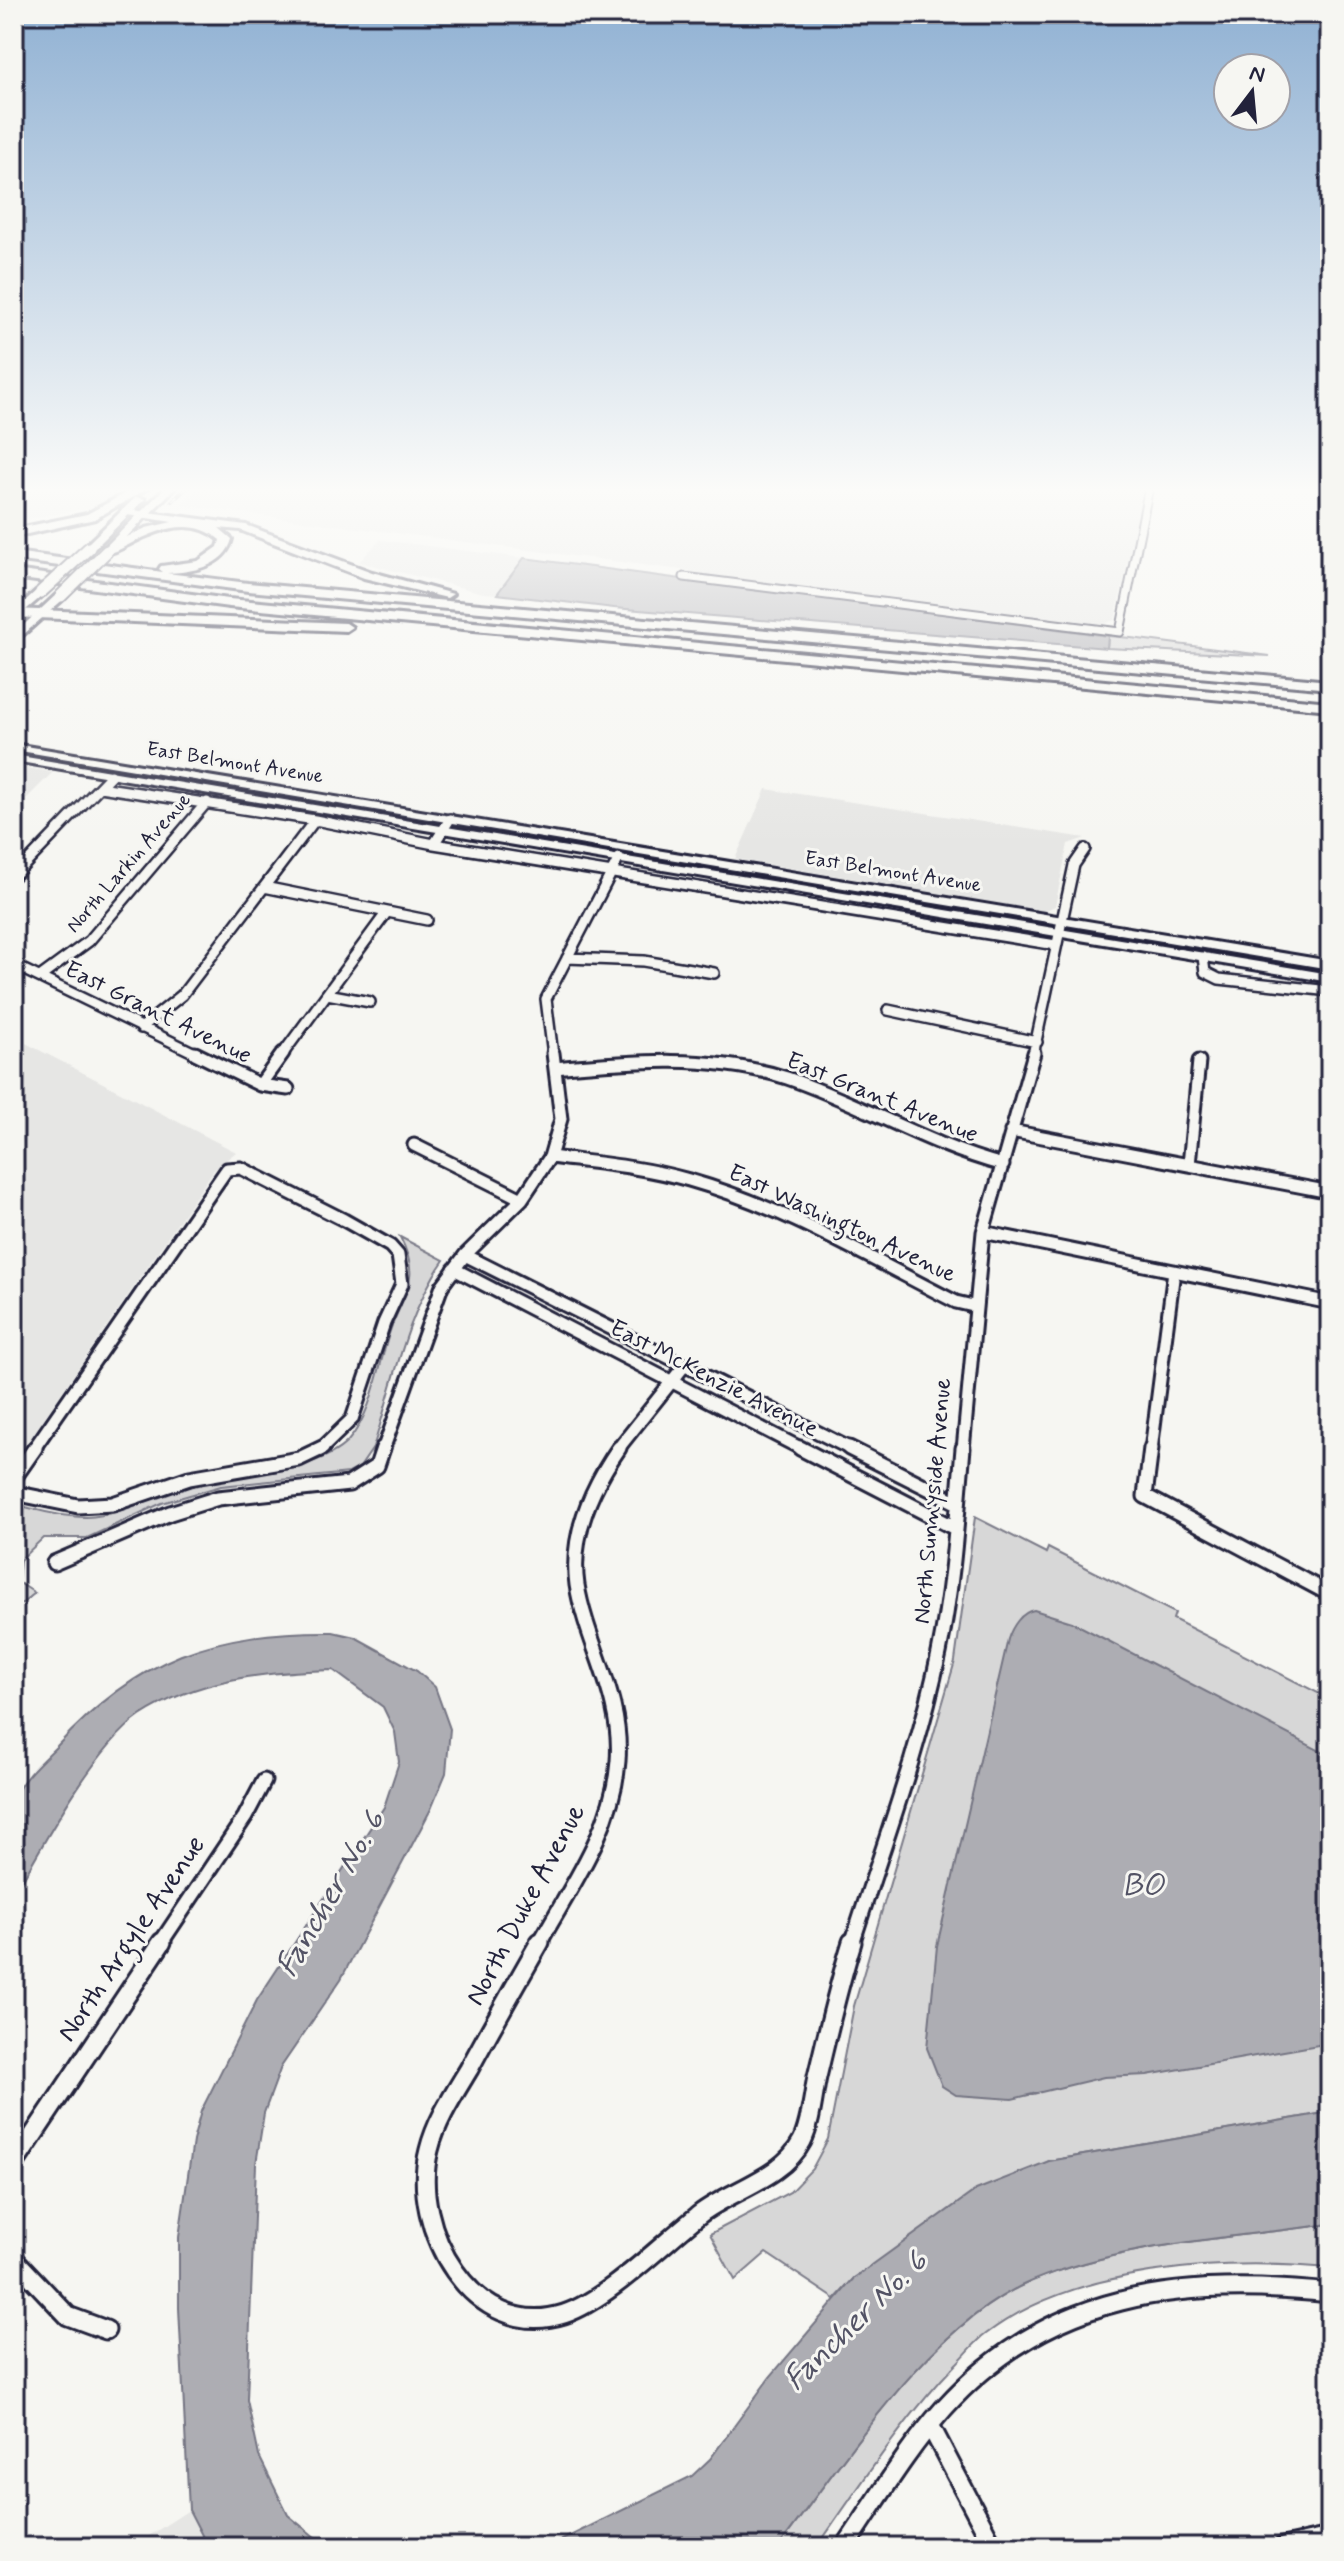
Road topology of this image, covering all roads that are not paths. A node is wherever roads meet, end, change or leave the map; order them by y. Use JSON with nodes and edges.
{"nodes":[{"id":1,"x":50,"y":607,"type":"edge"},
{"id":2,"x":263,"y":607,"type":"edge"},
{"id":3,"x":464,"y":607,"type":"edge"},
{"id":4,"x":542,"y":607,"type":"edge"},
{"id":5,"x":918,"y":607,"type":"edge"},
{"id":6,"x":1125,"y":607,"type":"edge"},
{"id":7,"x":15,"y":615,"type":"edge"},
{"id":8,"x":40,"y":616,"type":"junction"},
{"id":9,"x":705,"y":629,"type":"junction"},
{"id":10,"x":14,"y":640,"type":"edge"},
{"id":11,"x":700,"y":648,"type":"junction"},
{"id":12,"x":1330,"y":685,"type":"edge"},
{"id":13,"x":1330,"y":706,"type":"edge"},
{"id":14,"x":14,"y":747,"type":"edge"},
{"id":15,"x":14,"y":758,"type":"edge"},
{"id":16,"x":111,"y":775,"type":"junction"},
{"id":17,"x":100,"y":787,"type":"junction"},
{"id":18,"x":207,"y":802,"type":"junction"},
{"id":19,"x":315,"y":820,"type":"junction"},
{"id":20,"x":447,"y":824,"type":"junction"},
{"id":21,"x":434,"y":844,"type":"junction"},
{"id":22,"x":1085,"y":849,"type":"dead end"},
{"id":23,"x":616,"y":865,"type":"junction"},
{"id":24,"x":14,"y":876,"type":"edge"},
{"id":25,"x":264,"y":887,"type":"junction"},
{"id":26,"x":387,"y":912,"type":"junction"},
{"id":27,"x":427,"y":920,"type":"dead end"},
{"id":28,"x":1059,"y":932,"type":"junction"},
{"id":29,"x":1203,"y":957,"type":"junction"},
{"id":30,"x":567,"y":958,"type":"junction"},
{"id":31,"x":14,"y":965,"type":"edge"},
{"id":32,"x":1330,"y":965,"type":"edge"},
{"id":33,"x":714,"y":973,"type":"dead end"},
{"id":34,"x":40,"y":977,"type":"junction"},
{"id":35,"x":1330,"y":978,"type":"edge"},
{"id":36,"x":1330,"y":991,"type":"edge"},
{"id":37,"x":327,"y":994,"type":"junction"},
{"id":38,"x":370,"y":1002,"type":"dead end"},
{"id":39,"x":888,"y":1010,"type":"dead end"},
{"id":40,"x":141,"y":1028,"type":"junction"},
{"id":41,"x":1037,"y":1042,"type":"junction"},
{"id":42,"x":1199,"y":1061,"type":"dead end"},
{"id":43,"x":555,"y":1068,"type":"junction"},
{"id":44,"x":260,"y":1085,"type":"junction"},
{"id":45,"x":288,"y":1089,"type":"dead end"},
{"id":46,"x":1011,"y":1131,"type":"junction"},
{"id":47,"x":414,"y":1145,"type":"dead end"},
{"id":48,"x":550,"y":1157,"type":"junction"},
{"id":49,"x":1003,"y":1165,"type":"junction"},
{"id":50,"x":1189,"y":1165,"type":"junction"},
{"id":51,"x":1330,"y":1192,"type":"edge"},
{"id":52,"x":522,"y":1199,"type":"junction"},
{"id":53,"x":983,"y":1232,"type":"junction"},
{"id":54,"x":465,"y":1255,"type":"junction"},
{"id":55,"x":454,"y":1269,"type":"junction"},
{"id":56,"x":1174,"y":1271,"type":"junction"},
{"id":57,"x":1330,"y":1303,"type":"edge"},
{"id":58,"x":973,"y":1306,"type":"junction"},
{"id":59,"x":684,"y":1366,"type":"junction"},
{"id":60,"x":670,"y":1382,"type":"junction"},
{"id":61,"x":14,"y":1478,"type":"edge"},
{"id":62,"x":14,"y":1493,"type":"edge"},
{"id":63,"x":956,"y":1502,"type":"junction"},
{"id":64,"x":955,"y":1528,"type":"junction"},
{"id":65,"x":54,"y":1563,"type":"dead end"},
{"id":66,"x":1329,"y":1589,"type":"edge"},
{"id":67,"x":264,"y":1781,"type":"dead end"},
{"id":68,"x":796,"y":2152,"type":"joint"},
{"id":69,"x":14,"y":2164,"type":"edge"},
{"id":70,"x":14,"y":2259,"type":"edge"},
{"id":71,"x":1330,"y":2293,"type":"edge"},
{"id":72,"x":106,"y":2330,"type":"dead end"},
{"id":73,"x":930,"y":2425,"type":"junction"},
{"id":74,"x":1330,"y":2537,"type":"edge"},
{"id":75,"x":845,"y":2547,"type":"edge"},
{"id":76,"x":994,"y":2547,"type":"edge"},
{"id":77,"x":1283,"y":2547,"type":"edge"}],
"edges":[{"from":1,"to":8,"type":"main road","bridge":true},
{"from":2,"to":11,"type":"highway"},
{"from":3,"to":9,"type":"highway"},
{"from":4,"to":9,"type":"highway"},
{"from":5,"to":6,"type":"street"},
{"from":7,"to":8,"type":"highway"},
{"from":8,"to":10,"type":"main road"},
{"from":8,"to":11,"type":"highway"},
{"from":9,"to":12,"type":"highway"},
{"from":11,"to":13,"type":"highway"},
{"from":14,"to":20,"type":"street","name":"East Belmont Avenue"},
{"from":15,"to":16,"type":"street","name":"East Belmont Avenue"},
{"from":16,"to":17,"type":"street"},
{"from":16,"to":20,"type":"street","name":"East Belmont Avenue"},
{"from":17,"to":18,"type":"street","name":"East Belmont Avenue"},
{"from":17,"to":24,"type":"street"},
{"from":18,"to":19,"type":"street","name":"East Belmont Avenue"},
{"from":18,"to":34,"type":"street","name":"North Larkin Avenue"},
{"from":19,"to":21,"type":"street","name":"East Belmont Avenue"},
{"from":19,"to":25,"type":"street"},
{"from":20,"to":21,"type":"street"},
{"from":20,"to":23,"type":"street","name":"East Belmont Avenue"},
{"from":20,"to":28,"type":"street","name":"East Belmont Avenue"},
{"from":21,"to":23,"type":"street","name":"East Belmont Avenue"},
{"from":22,"to":28,"type":"street","name":"North Sunnyside Avenue"},
{"from":23,"to":28,"type":"street","name":"East Belmont Avenue"},
{"from":23,"to":30,"type":"street"},
{"from":25,"to":26,"type":"street"},
{"from":25,"to":40,"type":"street"},
{"from":26,"to":27,"type":"street"},
{"from":26,"to":37,"type":"street"},
{"from":28,"to":29,"type":"street","name":"East Belmont Avenue"},
{"from":28,"to":32,"type":"street","name":"East Belmont Avenue"},
{"from":28,"to":41,"type":"street","name":"North Sunnyside Avenue"},
{"from":29,"to":35,"type":"street","name":"East Belmont Avenue"},
{"from":29,"to":36,"type":"street"},
{"from":30,"to":33,"type":"street"},
{"from":30,"to":43,"type":"street"},
{"from":31,"to":34,"type":"street","name":"East Grant Avenue"},
{"from":34,"to":40,"type":"street","name":"East Grant Avenue"},
{"from":37,"to":38,"type":"street"},
{"from":37,"to":44,"type":"street"},
{"from":39,"to":41,"type":"street"},
{"from":40,"to":44,"type":"street","name":"East Grant Avenue"},
{"from":41,"to":46,"type":"street","name":"North Sunnyside Avenue"},
{"from":42,"to":50,"type":"street"},
{"from":43,"to":48,"type":"street"},
{"from":43,"to":49,"type":"street","name":"East Grant Avenue"},
{"from":44,"to":45,"type":"street","name":"East Grant Avenue"},
{"from":46,"to":49,"type":"street","name":"North Sunnyside Avenue"},
{"from":46,"to":50,"type":"street","name":"East Grant Avenue"},
{"from":47,"to":52,"type":"street"},
{"from":48,"to":52,"type":"street"},
{"from":48,"to":58,"type":"street","name":"East Washington Avenue"},
{"from":49,"to":53,"type":"street","name":"North Sunnyside Avenue"},
{"from":50,"to":51,"type":"street","name":"East Grant Avenue"},
{"from":52,"to":54,"type":"street"},
{"from":53,"to":56,"type":"street"},
{"from":53,"to":58,"type":"street","name":"North Sunnyside Avenue"},
{"from":54,"to":55,"type":"street"},
{"from":54,"to":59,"type":"street","name":"East McKenzie Avenue"},
{"from":55,"to":60,"type":"street","name":"East McKenzie Avenue"},
{"from":55,"to":65,"type":"street"},
{"from":56,"to":57,"type":"street"},
{"from":56,"to":66,"type":"street"},
{"from":58,"to":63,"type":"street","name":"North Sunnyside Avenue"},
{"from":59,"to":60,"type":"street","name":"North Duke Avenue"},
{"from":59,"to":63,"type":"street","name":"East McKenzie Avenue"},
{"from":60,"to":64,"type":"street","name":"East McKenzie Avenue"},
{"from":60,"to":68,"type":"street","name":"North Duke Avenue"},
{"from":61,"to":62,"type":"street"},
{"from":63,"to":64,"type":"street","name":"North Sunnyside Avenue"},
{"from":64,"to":68,"type":"street","name":"North Sunnyside Avenue"},
{"from":67,"to":69,"type":"street","name":"North Argyle Avenue"},
{"from":70,"to":72,"type":"street"},
{"from":71,"to":73,"type":"street"},
{"from":73,"to":75,"type":"street"},
{"from":73,"to":76,"type":"street"},
{"from":74,"to":77,"type":"street"}]}
